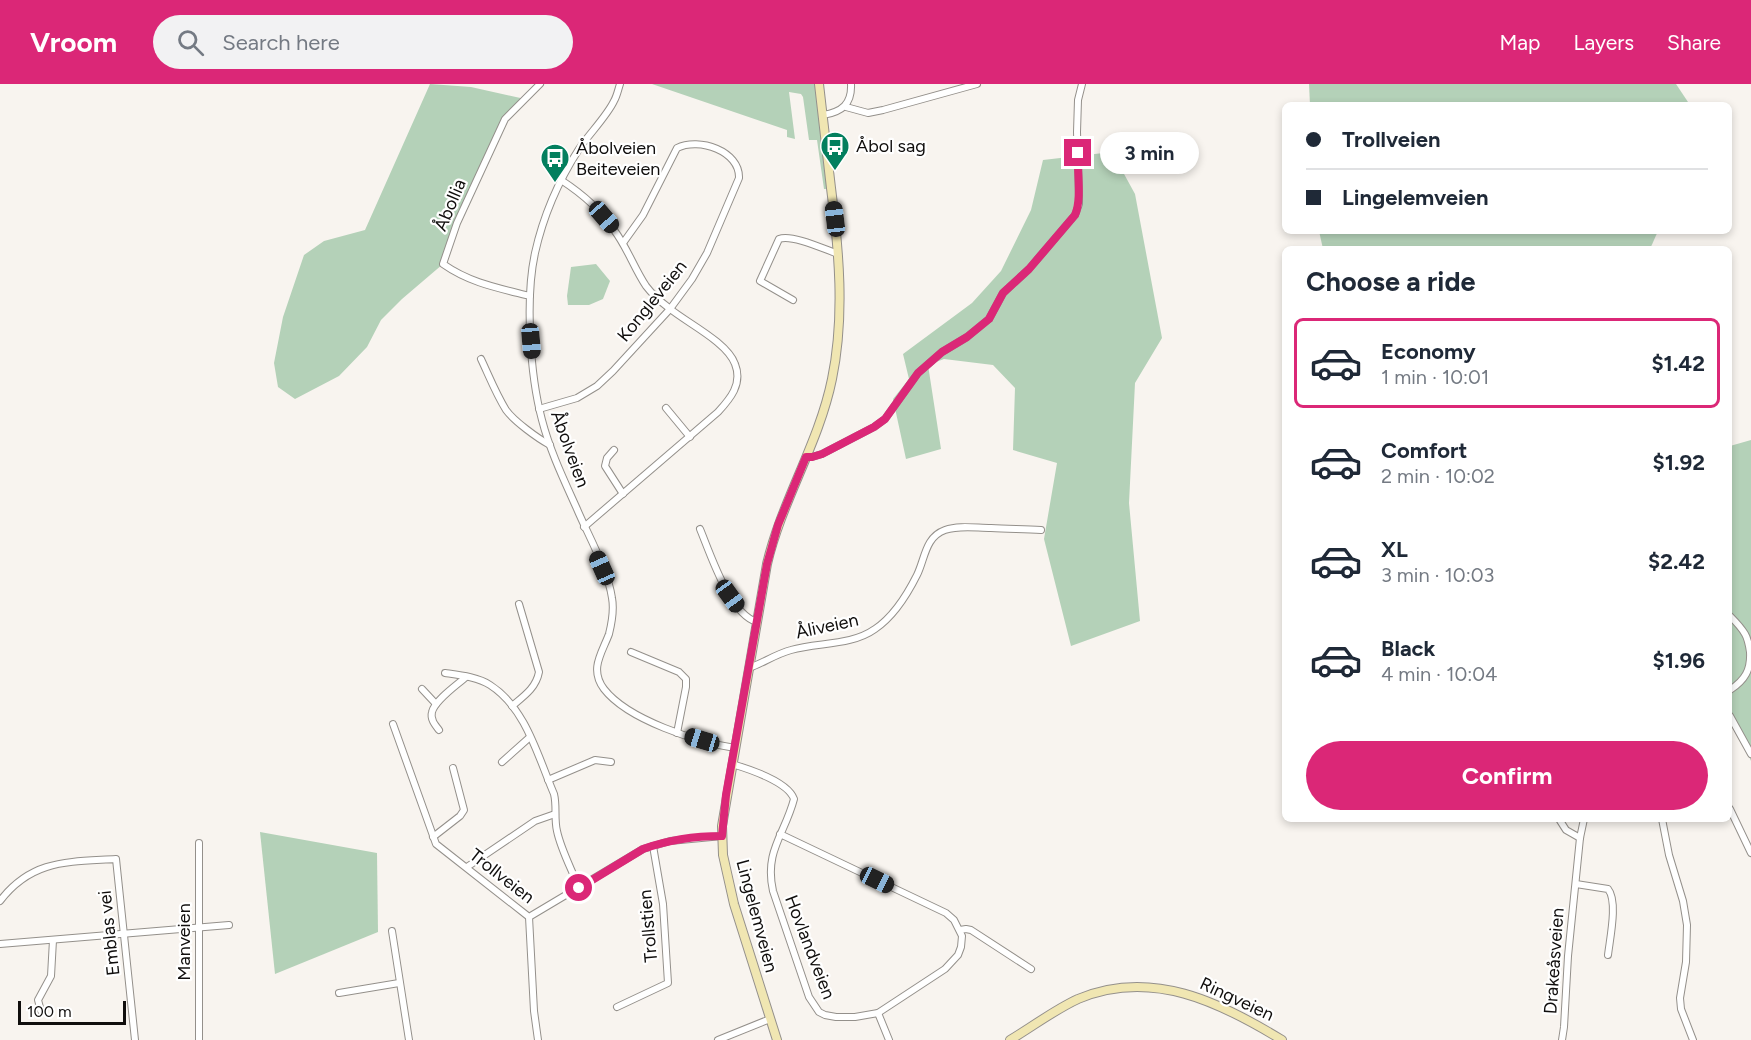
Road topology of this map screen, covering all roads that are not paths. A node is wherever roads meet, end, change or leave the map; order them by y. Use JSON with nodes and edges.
{"nodes":[{"id":1,"x":540,"y":84,"type":"edge"},
{"id":2,"x":620,"y":84,"type":"edge"},
{"id":3,"x":819,"y":84,"type":"edge"},
{"id":4,"x":851,"y":84,"type":"edge"},
{"id":5,"x":977,"y":84,"type":"edge"},
{"id":6,"x":1082,"y":84,"type":"edge"},
{"id":7,"x":846,"y":107,"type":"junction"},
{"id":8,"x":823,"y":115,"type":"junction"},
{"id":9,"x":561,"y":180,"type":"junction"},
{"id":10,"x":623,"y":243,"type":"junction"},
{"id":11,"x":838,"y":254,"type":"junction"},
{"id":12,"x":530,"y":296,"type":"junction"},
{"id":13,"x":793,"y":300,"type":"dead end"},
{"id":14,"x":670,"y":309,"type":"junction"},
{"id":15,"x":481,"y":359,"type":"dead end"},
{"id":16,"x":666,"y":408,"type":"dead end"},
{"id":17,"x":539,"y":409,"type":"junction"},
{"id":18,"x":690,"y":437,"type":"junction"},
{"id":19,"x":550,"y":446,"type":"junction"},
{"id":20,"x":614,"y":450,"type":"dead end"},
{"id":21,"x":806,"y":457,"type":"junction"},
{"id":22,"x":622,"y":494,"type":"junction"},
{"id":23,"x":584,"y":527,"type":"junction"},
{"id":24,"x":700,"y":529,"type":"dead end"},
{"id":25,"x":1041,"y":530,"type":"dead end"},
{"id":26,"x":519,"y":604,"type":"dead end"},
{"id":27,"x":1732,"y":618,"type":"edge"},
{"id":28,"x":757,"y":622,"type":"junction"},
{"id":29,"x":631,"y":652,"type":"dead end"},
{"id":30,"x":748,"y":668,"type":"junction"},
{"id":31,"x":445,"y":673,"type":"dead end"},
{"id":32,"x":466,"y":677,"type":"junction"},
{"id":33,"x":422,"y":689,"type":"dead end"},
{"id":34,"x":1732,"y":689,"type":"edge"},
{"id":35,"x":436,"y":704,"type":"junction"},
{"id":36,"x":512,"y":706,"type":"junction"},
{"id":37,"x":1732,"y":719,"type":"edge"},
{"id":38,"x":393,"y":724,"type":"dead end"},
{"id":39,"x":439,"y":730,"type":"dead end"},
{"id":40,"x":677,"y":733,"type":"junction"},
{"id":41,"x":530,"y":737,"type":"junction"},
{"id":42,"x":735,"y":748,"type":"junction"},
{"id":43,"x":1751,"y":754,"type":"edge"},
{"id":44,"x":502,"y":762,"type":"dead end"},
{"id":45,"x":611,"y":762,"type":"dead end"},
{"id":46,"x":732,"y":764,"type":"junction"},
{"id":47,"x":453,"y":768,"type":"dead end"},
{"id":48,"x":548,"y":780,"type":"junction"},
{"id":49,"x":1732,"y":813,"type":"edge"},
{"id":50,"x":555,"y":814,"type":"junction"},
{"id":51,"x":1561,"y":822,"type":"edge"},
{"id":52,"x":1583,"y":822,"type":"edge"},
{"id":53,"x":1663,"y":822,"type":"edge"},
{"id":54,"x":780,"y":834,"type":"junction"},
{"id":55,"x":722,"y":836,"type":"junction"},
{"id":56,"x":433,"y":837,"type":"junction"},
{"id":57,"x":1580,"y":838,"type":"junction"},
{"id":58,"x":199,"y":843,"type":"dead end"},
{"id":59,"x":653,"y":846,"type":"junction"},
{"id":60,"x":1751,"y":854,"type":"edge"},
{"id":61,"x":467,"y":867,"type":"junction"},
{"id":62,"x":1576,"y":884,"type":"junction"},
{"id":63,"x":579,"y":888,"type":"junction"},
{"id":64,"x":0,"y":900,"type":"edge"},
{"id":65,"x":529,"y":917,"type":"junction"},
{"id":66,"x":229,"y":925,"type":"dead end"},
{"id":67,"x":199,"y":929,"type":"junction"},
{"id":68,"x":960,"y":930,"type":"junction"},
{"id":69,"x":392,"y":931,"type":"dead end"},
{"id":70,"x":125,"y":934,"type":"junction"},
{"id":71,"x":53,"y":940,"type":"junction"},
{"id":72,"x":0,"y":944,"type":"edge"},
{"id":73,"x":1608,"y":955,"type":"dead end"},
{"id":74,"x":1031,"y":969,"type":"dead end"},
{"id":75,"x":399,"y":983,"type":"junction"},
{"id":76,"x":339,"y":993,"type":"dead end"},
{"id":77,"x":617,"y":1007,"type":"dead end"},
{"id":78,"x":41,"y":1011,"type":"dead end"},
{"id":79,"x":878,"y":1013,"type":"junction"},
{"id":80,"x":770,"y":1019,"type":"junction"},
{"id":81,"x":135,"y":1040,"type":"edge"},
{"id":82,"x":199,"y":1040,"type":"edge"},
{"id":83,"x":409,"y":1040,"type":"edge"},
{"id":84,"x":538,"y":1040,"type":"edge"},
{"id":85,"x":718,"y":1040,"type":"edge"},
{"id":86,"x":777,"y":1040,"type":"edge"},
{"id":87,"x":889,"y":1040,"type":"edge"},
{"id":88,"x":1010,"y":1040,"type":"edge"},
{"id":89,"x":1282,"y":1040,"type":"edge"},
{"id":90,"x":1562,"y":1040,"type":"edge"},
{"id":91,"x":1693,"y":1040,"type":"edge"}],
"edges":[{"from":1,"to":12,"type":"street","name":"Åbollia"},
{"from":2,"to":9,"type":"street","name":"Åbolveien"},
{"from":3,"to":8,"type":"main road","name":"Lingelemveien"},
{"from":4,"to":7,"type":"street"},
{"from":5,"to":7,"type":"street"},
{"from":6,"to":21,"type":"street"},
{"from":7,"to":8,"type":"street"},
{"from":8,"to":11,"type":"main road","name":"Lingelemveien"},
{"from":9,"to":10,"type":"street"},
{"from":9,"to":12,"type":"street","name":"Åbolveien"},
{"from":10,"to":14,"type":"street"},
{"from":10,"to":14,"type":"street","name":"Kongleveien"},
{"from":11,"to":13,"type":"street"},
{"from":11,"to":21,"type":"main road","name":"Lingelemveien"},
{"from":12,"to":17,"type":"street","name":"Åbolveien"},
{"from":14,"to":17,"type":"street","name":"Kongleveien"},
{"from":14,"to":18,"type":"street"},
{"from":15,"to":19,"type":"street"},
{"from":16,"to":18,"type":"street"},
{"from":17,"to":19,"type":"street","name":"Åbolveien"},
{"from":18,"to":22,"type":"street"},
{"from":19,"to":23,"type":"street","name":"Åbolveien"},
{"from":20,"to":22,"type":"street"},
{"from":21,"to":28,"type":"main road","name":"Lingelemveien"},
{"from":22,"to":23,"type":"street"},
{"from":23,"to":40,"type":"street","name":"Åbolveien"},
{"from":24,"to":28,"type":"street"},
{"from":25,"to":30,"type":"street","name":"Åliveien"},
{"from":26,"to":36,"type":"street"},
{"from":27,"to":34,"type":"street"},
{"from":28,"to":30,"type":"main road","name":"Lingelemveien"},
{"from":29,"to":40,"type":"street"},
{"from":30,"to":42,"type":"main road","name":"Lingelemveien"},
{"from":31,"to":32,"type":"street"},
{"from":32,"to":35,"type":"street"},
{"from":32,"to":36,"type":"street"},
{"from":33,"to":35,"type":"street"},
{"from":35,"to":39,"type":"street"},
{"from":36,"to":41,"type":"street"},
{"from":37,"to":43,"type":"street"},
{"from":38,"to":56,"type":"street","name":"Trollveien"},
{"from":40,"to":42,"type":"street","name":"Åbolveien"},
{"from":41,"to":44,"type":"street"},
{"from":41,"to":48,"type":"street"},
{"from":42,"to":46,"type":"main road","name":"Lingelemveien"},
{"from":45,"to":48,"type":"street"},
{"from":46,"to":54,"type":"street","name":"Hovlandveien"},
{"from":46,"to":55,"type":"main road","name":"Lingelemveien"},
{"from":47,"to":56,"type":"street"},
{"from":48,"to":50,"type":"street"},
{"from":49,"to":60,"type":"street"},
{"from":50,"to":61,"type":"street"},
{"from":50,"to":63,"type":"street"},
{"from":51,"to":57,"type":"street"},
{"from":52,"to":57,"type":"street","name":"Drakeåsveien"},
{"from":53,"to":91,"type":"street"},
{"from":54,"to":68,"type":"street"},
{"from":54,"to":79,"type":"street","name":"Hovlandveien"},
{"from":55,"to":59,"type":"street","name":"Trollveien"},
{"from":55,"to":80,"type":"main road","name":"Lingelemveien"},
{"from":56,"to":61,"type":"street","name":"Trollveien"},
{"from":57,"to":62,"type":"street","name":"Drakeåsveien"},
{"from":58,"to":67,"type":"street","name":"Manveien"},
{"from":59,"to":63,"type":"street","name":"Trollveien"},
{"from":59,"to":77,"type":"street","name":"Trollstien"},
{"from":61,"to":65,"type":"street","name":"Trollveien"},
{"from":62,"to":73,"type":"street","name":"Drakeåsveien"},
{"from":62,"to":90,"type":"street","name":"Drakeåsveien"},
{"from":63,"to":65,"type":"street","name":"Trollveien"},
{"from":64,"to":70,"type":"street","name":"Emblas vei"},
{"from":65,"to":84,"type":"street"},
{"from":66,"to":67,"type":"street"},
{"from":67,"to":70,"type":"street"},
{"from":67,"to":82,"type":"street","name":"Manveien"},
{"from":68,"to":74,"type":"street"},
{"from":68,"to":79,"type":"street","name":"Hovlandveien"},
{"from":69,"to":75,"type":"street"},
{"from":70,"to":71,"type":"street"},
{"from":70,"to":81,"type":"street","name":"Emblas vei"},
{"from":71,"to":72,"type":"street"},
{"from":71,"to":78,"type":"street"},
{"from":75,"to":76,"type":"street"},
{"from":75,"to":83,"type":"street"},
{"from":79,"to":87,"type":"street"},
{"from":80,"to":85,"type":"street"},
{"from":80,"to":86,"type":"main road","name":"Lingelemveien"},
{"from":88,"to":89,"type":"main road","name":"Ringveien"}]}
